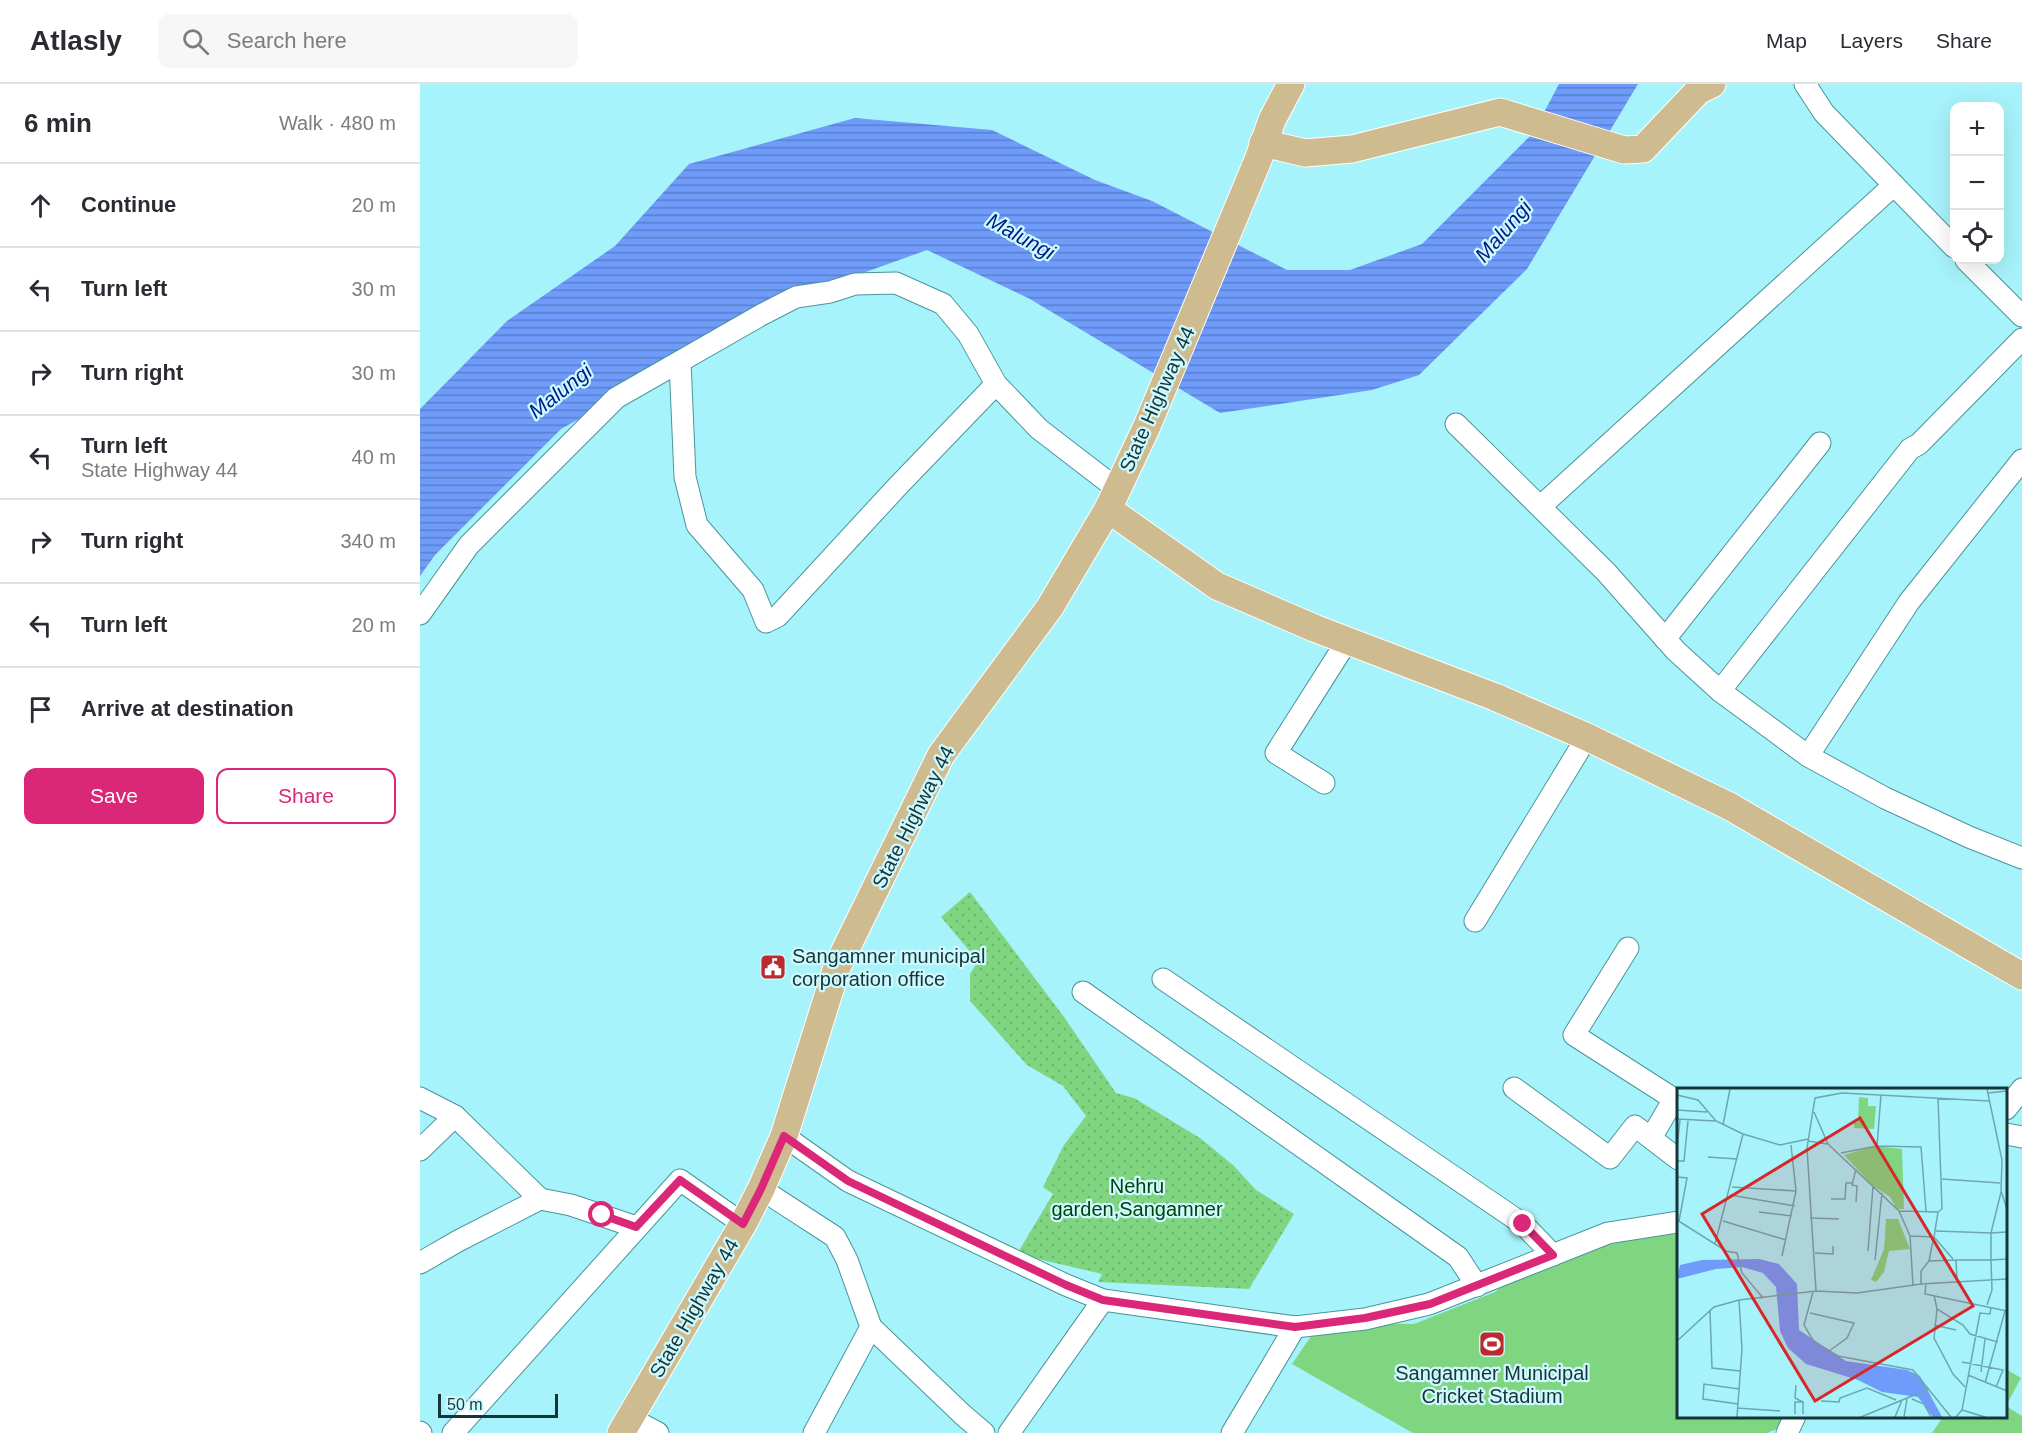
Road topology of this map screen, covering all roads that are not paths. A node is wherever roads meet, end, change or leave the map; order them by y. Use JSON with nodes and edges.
{"nodes":[{"id":1,"x":1291,"y":84,"type":"edge"},
{"id":2,"x":1712,"y":84,"type":"edge"},
{"id":3,"x":1804,"y":84,"type":"edge"},
{"id":4,"x":1260,"y":152,"type":"junction"},
{"id":5,"x":1894,"y":185,"type":"junction"},
{"id":6,"x":1950,"y":243,"type":"edge"},
{"id":7,"x":1970,"y":264,"type":"edge"},
{"id":8,"x":2022,"y":316,"type":"edge"},
{"id":9,"x":2022,"y":339,"type":"edge"},
{"id":10,"x":680,"y":362,"type":"junction"},
{"id":11,"x":996,"y":384,"type":"junction"},
{"id":12,"x":1456,"y":424,"type":"dead end"},
{"id":13,"x":1821,"y":443,"type":"dead end"},
{"id":14,"x":2022,"y":460,"type":"edge"},
{"id":15,"x":1112,"y":499,"type":"junction"},
{"id":16,"x":1540,"y":506,"type":"junction"},
{"id":17,"x":420,"y":614,"type":"edge"},
{"id":18,"x":1665,"y":639,"type":"junction"},
{"id":19,"x":1347,"y":641,"type":"junction"},
{"id":20,"x":1720,"y":691,"type":"junction"},
{"id":21,"x":1587,"y":737,"type":"junction"},
{"id":22,"x":1808,"y":756,"type":"junction"},
{"id":23,"x":1324,"y":783,"type":"dead end"},
{"id":24,"x":2022,"y":858,"type":"edge"},
{"id":25,"x":1475,"y":921,"type":"dead end"},
{"id":26,"x":1629,"y":948,"type":"dead end"},
{"id":27,"x":2022,"y":976,"type":"edge"},
{"id":28,"x":1163,"y":979,"type":"dead end"},
{"id":29,"x":1083,"y":993,"type":"dead end"},
{"id":30,"x":1514,"y":1088,"type":"dead end"},
{"id":31,"x":2022,"y":1089,"type":"edge"},
{"id":32,"x":420,"y":1098,"type":"edge"},
{"id":33,"x":2007,"y":1108,"type":"edge"},
{"id":34,"x":455,"y":1116,"type":"junction"},
{"id":35,"x":2007,"y":1134,"type":"edge"},
{"id":36,"x":784,"y":1136,"type":"junction"},
{"id":37,"x":2022,"y":1137,"type":"edge"},
{"id":38,"x":1651,"y":1138,"type":"junction"},
{"id":39,"x":420,"y":1150,"type":"edge"},
{"id":40,"x":1677,"y":1158,"type":"edge"},
{"id":41,"x":761,"y":1189,"type":"junction"},
{"id":42,"x":540,"y":1199,"type":"junction"},
{"id":43,"x":1677,"y":1222,"type":"edge"},
{"id":44,"x":743,"y":1224,"type":"junction"},
{"id":45,"x":636,"y":1227,"type":"junction"},
{"id":46,"x":1553,"y":1255,"type":"junction"},
{"id":47,"x":420,"y":1263,"type":"edge"},
{"id":48,"x":1477,"y":1286,"type":"junction"},
{"id":49,"x":1103,"y":1300,"type":"junction"},
{"id":50,"x":871,"y":1326,"type":"junction"},
{"id":51,"x":1295,"y":1327,"type":"junction"},
{"id":52,"x":1794,"y":1418,"type":"edge"},
{"id":53,"x":626,"y":1426,"type":"edge"},
{"id":54,"x":453,"y":1433,"type":"edge"},
{"id":55,"x":658,"y":1433,"type":"edge"},
{"id":56,"x":814,"y":1433,"type":"edge"},
{"id":57,"x":984,"y":1433,"type":"edge"},
{"id":58,"x":1009,"y":1433,"type":"edge"},
{"id":59,"x":1232,"y":1433,"type":"edge"},
{"id":60,"x":1787,"y":1433,"type":"edge"}],
"edges":[{"from":1,"to":4,"type":"main road","name":"State Highway 44"},
{"from":2,"to":4,"type":"main road"},
{"from":3,"to":5,"type":"street"},
{"from":4,"to":15,"type":"main road","name":"State Highway 44"},
{"from":5,"to":6,"type":"street"},
{"from":5,"to":16,"type":"street"},
{"from":7,"to":8,"type":"street"},
{"from":9,"to":20,"type":"street"},
{"from":10,"to":11,"type":"street"},
{"from":10,"to":11,"type":"street"},
{"from":10,"to":17,"type":"street"},
{"from":11,"to":15,"type":"street"},
{"from":12,"to":16,"type":"street"},
{"from":13,"to":18,"type":"street"},
{"from":14,"to":22,"type":"street"},
{"from":15,"to":19,"type":"main road"},
{"from":15,"to":36,"type":"main road","name":"State Highway 44"},
{"from":16,"to":18,"type":"street"},
{"from":18,"to":20,"type":"street"},
{"from":19,"to":21,"type":"main road"},
{"from":19,"to":23,"type":"street"},
{"from":20,"to":22,"type":"street"},
{"from":21,"to":25,"type":"street"},
{"from":21,"to":27,"type":"main road"},
{"from":22,"to":24,"type":"street"},
{"from":26,"to":38,"type":"street"},
{"from":28,"to":46,"type":"street"},
{"from":29,"to":48,"type":"street"},
{"from":30,"to":38,"type":"street"},
{"from":31,"to":33,"type":"street"},
{"from":32,"to":34,"type":"street"},
{"from":34,"to":39,"type":"street"},
{"from":34,"to":42,"type":"street"},
{"from":35,"to":37,"type":"street"},
{"from":36,"to":41,"type":"main road","name":"State Highway 44"},
{"from":36,"to":49,"type":"street"},
{"from":38,"to":40,"type":"street"},
{"from":41,"to":44,"type":"main road","name":"State Highway 44"},
{"from":41,"to":50,"type":"street"},
{"from":42,"to":45,"type":"street"},
{"from":42,"to":47,"type":"street"},
{"from":43,"to":46,"type":"street"},
{"from":44,"to":45,"type":"street"},
{"from":44,"to":53,"type":"main road","name":"State Highway 44"},
{"from":45,"to":54,"type":"street"},
{"from":46,"to":48,"type":"street"},
{"from":48,"to":51,"type":"street"},
{"from":49,"to":51,"type":"street"},
{"from":49,"to":58,"type":"street"},
{"from":50,"to":56,"type":"street"},
{"from":50,"to":57,"type":"street"},
{"from":51,"to":59,"type":"street"},
{"from":52,"to":60,"type":"street"},
{"from":53,"to":55,"type":"street"}]}
